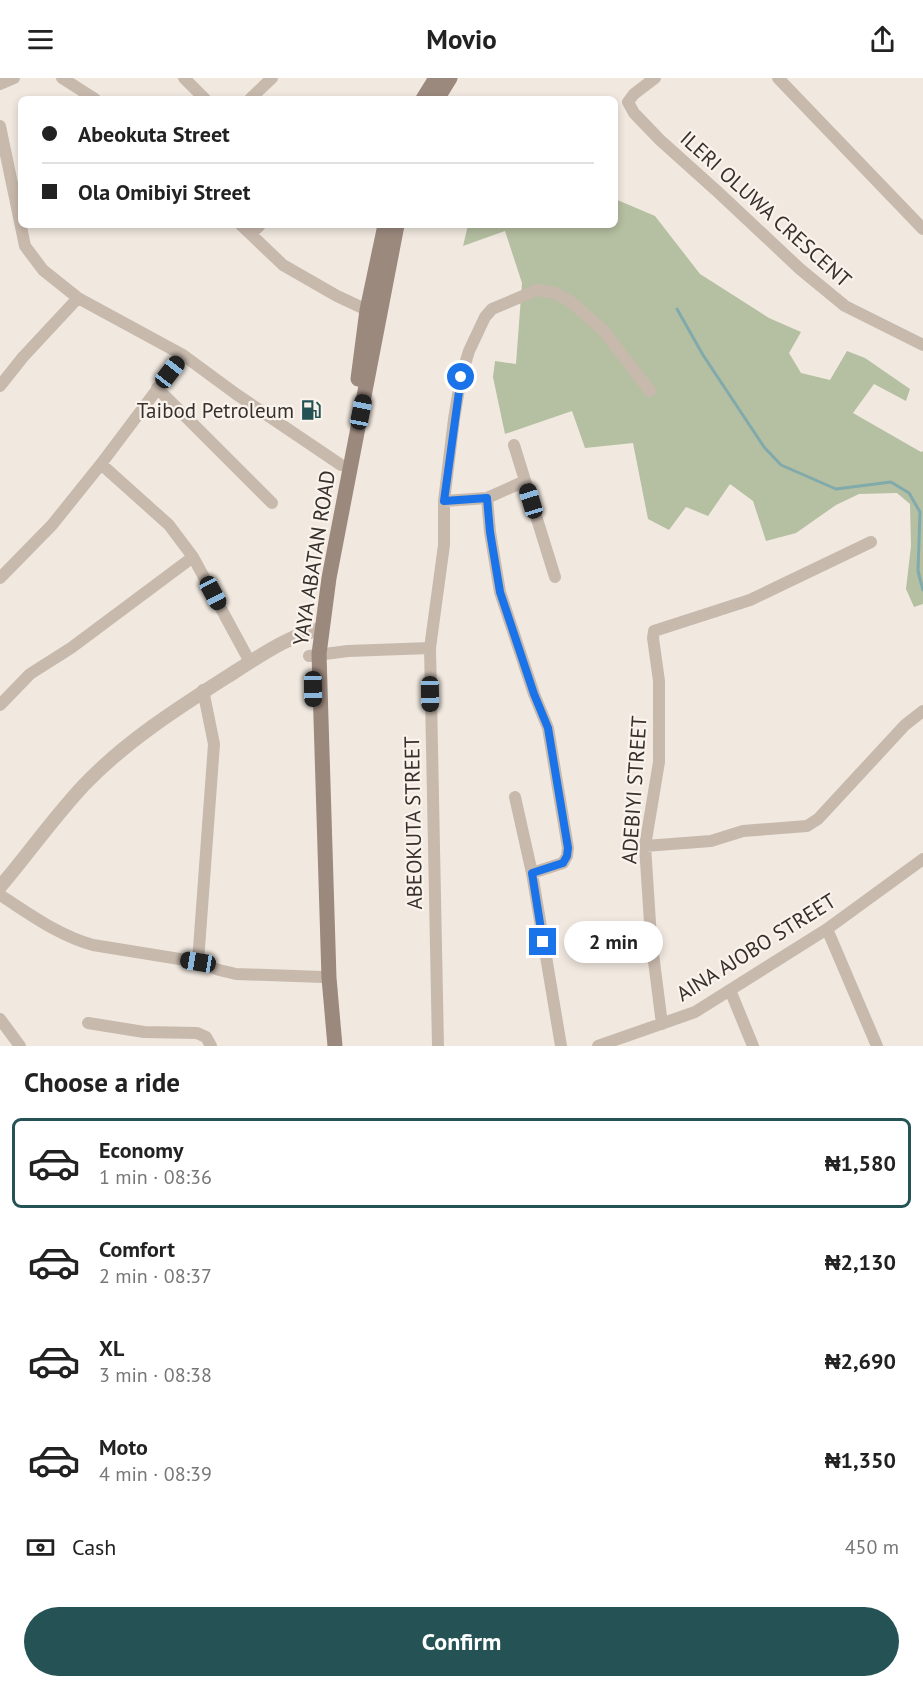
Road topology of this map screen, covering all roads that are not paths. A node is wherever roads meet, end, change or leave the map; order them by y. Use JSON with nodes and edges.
{"nodes":[{"id":1,"x":14,"y":78,"type":"edge"},
{"id":2,"x":62,"y":78,"type":"edge"},
{"id":3,"x":184,"y":78,"type":"edge"},
{"id":4,"x":272,"y":78,"type":"edge"},
{"id":5,"x":436,"y":78,"type":"edge"},
{"id":6,"x":450,"y":78,"type":"edge"},
{"id":7,"x":655,"y":78,"type":"edge"},
{"id":8,"x":778,"y":78,"type":"edge"},
{"id":9,"x":791,"y":82,"type":"edge"},
{"id":10,"x":0,"y":84,"type":"edge"},
{"id":11,"x":90,"y":96,"type":"edge"},
{"id":12,"x":201,"y":96,"type":"edge"},
{"id":13,"x":253,"y":96,"type":"edge"},
{"id":14,"x":425,"y":96,"type":"edge"},
{"id":15,"x":439,"y":96,"type":"edge"},
{"id":16,"x":0,"y":126,"type":"edge"},
{"id":17,"x":18,"y":212,"type":"edge"},
{"id":18,"x":21,"y":228,"type":"edge"},
{"id":19,"x":384,"y":228,"type":"edge"},
{"id":20,"x":396,"y":228,"type":"edge"},
{"id":21,"x":923,"y":229,"type":"edge"},
{"id":22,"x":256,"y":230,"type":"edge"},
{"id":23,"x":78,"y":298,"type":"junction"},
{"id":24,"x":367,"y":310,"type":"junction"},
{"id":25,"x":923,"y":345,"type":"edge"},
{"id":26,"x":183,"y":355,"type":"junction"},
{"id":27,"x":0,"y":386,"type":"edge"},
{"id":28,"x":157,"y":388,"type":"junction"},
{"id":29,"x":650,"y":391,"type":"dead end"},
{"id":30,"x":514,"y":445,"type":"dead end"},
{"id":31,"x":101,"y":464,"type":"junction"},
{"id":32,"x":341,"y":465,"type":"junction"},
{"id":33,"x":525,"y":482,"type":"junction"},
{"id":34,"x":487,"y":498,"type":"junction"},
{"id":35,"x":444,"y":501,"type":"junction"},
{"id":36,"x":272,"y":503,"type":"dead end"},
{"id":37,"x":871,"y":542,"type":"dead end"},
{"id":38,"x":193,"y":557,"type":"junction"},
{"id":39,"x":555,"y":577,"type":"dead end"},
{"id":40,"x":0,"y":578,"type":"edge"},
{"id":41,"x":316,"y":630,"type":"junction"},
{"id":42,"x":430,"y":648,"type":"junction"},
{"id":43,"x":314,"y":655,"type":"junction"},
{"id":44,"x":250,"y":662,"type":"junction"},
{"id":45,"x":203,"y":690,"type":"junction"},
{"id":46,"x":0,"y":705,"type":"edge"},
{"id":47,"x":923,"y":711,"type":"edge"},
{"id":48,"x":515,"y":796,"type":"dead end"},
{"id":49,"x":645,"y":846,"type":"junction"},
{"id":50,"x":923,"y":860,"type":"edge"},
{"id":51,"x":532,"y":873,"type":"junction"},
{"id":52,"x":0,"y":887,"type":"edge"},
{"id":53,"x":0,"y":895,"type":"edge"},
{"id":54,"x":827,"y":929,"type":"junction"},
{"id":55,"x":198,"y":962,"type":"junction"},
{"id":56,"x":323,"y":977,"type":"junction"},
{"id":57,"x":730,"y":990,"type":"junction"},
{"id":58,"x":0,"y":1019,"type":"edge"},
{"id":59,"x":88,"y":1023,"type":"dead end"},
{"id":60,"x":662,"y":1024,"type":"junction"},
{"id":61,"x":622,"y":1043,"type":"edge"},
{"id":62,"x":20,"y":1046,"type":"edge"},
{"id":63,"x":211,"y":1046,"type":"edge"},
{"id":64,"x":327,"y":1046,"type":"edge"},
{"id":65,"x":335,"y":1046,"type":"edge"},
{"id":66,"x":438,"y":1046,"type":"edge"},
{"id":67,"x":561,"y":1046,"type":"edge"},
{"id":68,"x":598,"y":1046,"type":"edge"},
{"id":69,"x":753,"y":1046,"type":"edge"},
{"id":70,"x":877,"y":1046,"type":"edge"}],
"edges":[{"from":1,"to":10,"type":"street"},
{"from":2,"to":11,"type":"street"},
{"from":3,"to":12,"type":"street"},
{"from":4,"to":13,"type":"street"},
{"from":5,"to":14,"type":"main road"},
{"from":6,"to":15,"type":"main road"},
{"from":7,"to":25,"type":"street","name":"ILERI OLUWA CRESCENT"},
{"from":8,"to":9,"type":"street"},
{"from":9,"to":21,"type":"street"},
{"from":16,"to":17,"type":"street"},
{"from":18,"to":23,"type":"street"},
{"from":19,"to":24,"type":"main road","name":"YAYA ABATAN ROAD"},
{"from":20,"to":41,"type":"main road","name":"YAYA ABATAN ROAD"},
{"from":22,"to":24,"type":"street"},
{"from":23,"to":26,"type":"street"},
{"from":23,"to":27,"type":"street"},
{"from":24,"to":32,"type":"main road","name":"YAYA ABATAN ROAD"},
{"from":26,"to":28,"type":"street"},
{"from":26,"to":32,"type":"street"},
{"from":28,"to":31,"type":"street"},
{"from":28,"to":36,"type":"street"},
{"from":29,"to":35,"type":"street","name":"ABEOKUTA STREET"},
{"from":30,"to":33,"type":"street"},
{"from":31,"to":38,"type":"street"},
{"from":31,"to":40,"type":"street"},
{"from":32,"to":41,"type":"main road","name":"YAYA ABATAN ROAD"},
{"from":33,"to":34,"type":"street"},
{"from":33,"to":39,"type":"street"},
{"from":34,"to":35,"type":"street"},
{"from":34,"to":51,"type":"street"},
{"from":35,"to":42,"type":"street","name":"ABEOKUTA STREET"},
{"from":37,"to":49,"type":"street","name":"ADEBIYI STREET"},
{"from":38,"to":44,"type":"street"},
{"from":38,"to":46,"type":"street"},
{"from":41,"to":43,"type":"main road","name":"YAYA ABATAN ROAD"},
{"from":41,"to":44,"type":"street"},
{"from":42,"to":43,"type":"street"},
{"from":42,"to":66,"type":"street","name":"ABEOKUTA STREET"},
{"from":43,"to":56,"type":"main road","name":"YAYA ABATAN ROAD"},
{"from":43,"to":65,"type":"main road","name":"YAYA ABATAN ROAD"},
{"from":44,"to":45,"type":"street"},
{"from":45,"to":52,"type":"street"},
{"from":45,"to":55,"type":"street"},
{"from":47,"to":49,"type":"street"},
{"from":48,"to":51,"type":"street"},
{"from":49,"to":60,"type":"street","name":"ADEBIYI STREET"},
{"from":50,"to":54,"type":"street","name":"AINA AJOBO STREET"},
{"from":51,"to":67,"type":"street"},
{"from":53,"to":55,"type":"street"},
{"from":54,"to":57,"type":"street","name":"AINA AJOBO STREET"},
{"from":54,"to":70,"type":"street"},
{"from":55,"to":56,"type":"street"},
{"from":56,"to":64,"type":"main road","name":"YAYA ABATAN ROAD"},
{"from":57,"to":60,"type":"street","name":"AINA AJOBO STREET"},
{"from":57,"to":69,"type":"street"},
{"from":58,"to":62,"type":"street"},
{"from":59,"to":63,"type":"street"},
{"from":60,"to":61,"type":"street","name":"AINA AJOBO STREET"},
{"from":61,"to":68,"type":"street","name":"AINA AJOBO STREET"}]}
